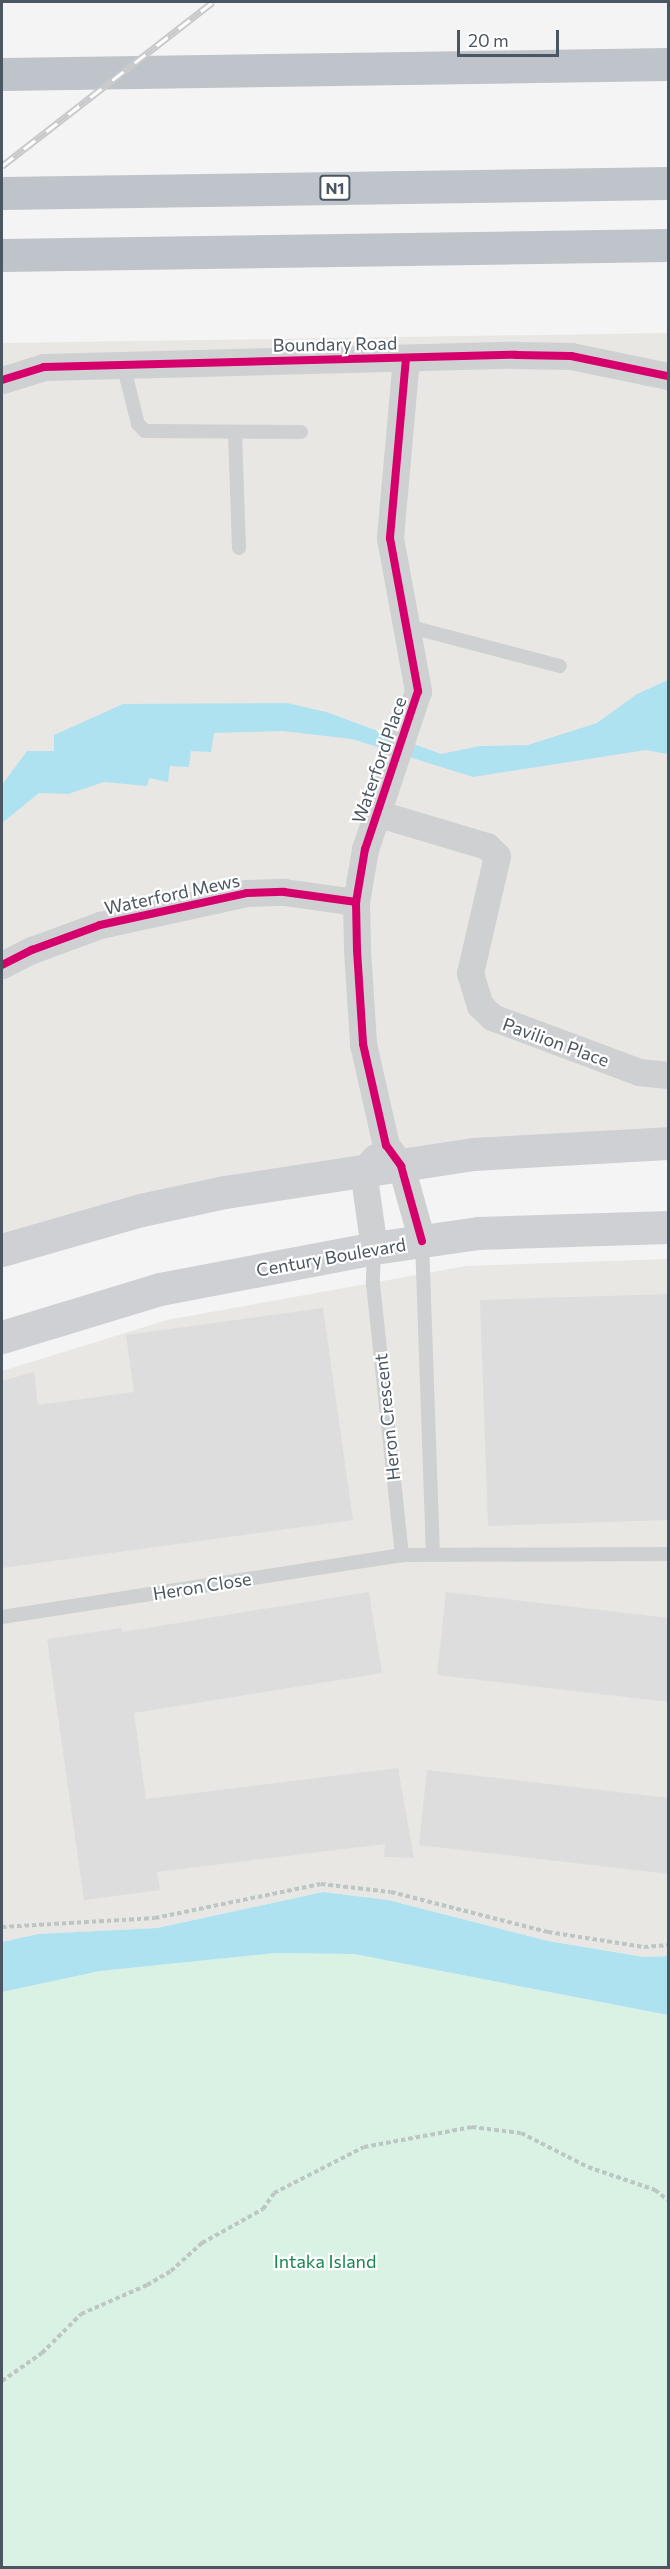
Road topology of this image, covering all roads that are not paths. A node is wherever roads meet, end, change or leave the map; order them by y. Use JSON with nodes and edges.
{"nodes":[{"id":1,"x":669,"y":64,"type":"edge"},
{"id":2,"x":2,"y":74,"type":"edge"},
{"id":3,"x":669,"y":183,"type":"edge"},
{"id":4,"x":2,"y":193,"type":"edge"},
{"id":5,"x":669,"y":245,"type":"edge"},
{"id":6,"x":2,"y":255,"type":"edge"},
{"id":7,"x":669,"y":261,"type":"edge"},
{"id":8,"x":406,"y":358,"type":"junction"},
{"id":9,"x":123,"y":364,"type":"junction"},
{"id":10,"x":669,"y":376,"type":"edge"},
{"id":11,"x":2,"y":380,"type":"edge"},
{"id":12,"x":301,"y":432,"type":"dead end"},
{"id":13,"x":235,"y":433,"type":"junction"},
{"id":14,"x":239,"y":548,"type":"dead end"},
{"id":15,"x":406,"y":626,"type":"junction"},
{"id":16,"x":560,"y":666,"type":"dead end"},
{"id":17,"x":376,"y":813,"type":"junction"},
{"id":18,"x":356,"y":902,"type":"junction"},
{"id":19,"x":2,"y":965,"type":"edge"},
{"id":20,"x":669,"y":1075,"type":"edge"},
{"id":21,"x":669,"y":1143,"type":"edge"},
{"id":22,"x":394,"y":1155,"type":"junction"},
{"id":23,"x":363,"y":1171,"type":"junction"},
{"id":24,"x":669,"y":1227,"type":"edge"},
{"id":25,"x":422,"y":1241,"type":"junction"},
{"id":26,"x":374,"y":1248,"type":"junction"},
{"id":27,"x":2,"y":1250,"type":"edge"},
{"id":28,"x":2,"y":1337,"type":"edge"},
{"id":29,"x":669,"y":1554,"type":"edge"},
{"id":30,"x":402,"y":1555,"type":"junction"},
{"id":31,"x":433,"y":1555,"type":"junction"},
{"id":32,"x":2,"y":1617,"type":"edge"}],
"edges":[{"from":1,"to":2,"type":"highway"},
{"from":3,"to":4,"type":"highway","number":"N1"},
{"from":5,"to":6,"type":"highway"},
{"from":6,"to":7,"type":"highway"},
{"from":8,"to":9,"type":"street","name":"Boundary Road"},
{"from":8,"to":10,"type":"street","name":"Boundary Road"},
{"from":8,"to":15,"type":"street","name":"Waterford Place"},
{"from":9,"to":11,"type":"street","name":"Boundary Road"},
{"from":9,"to":13,"type":"lane"},
{"from":12,"to":13,"type":"lane"},
{"from":13,"to":14,"type":"lane"},
{"from":15,"to":16,"type":"lane"},
{"from":15,"to":17,"type":"street","name":"Waterford Place"},
{"from":17,"to":18,"type":"street","name":"Waterford Place"},
{"from":17,"to":20,"type":"street","name":"Pavilion Place"},
{"from":18,"to":19,"type":"street","name":"Waterford Mews"},
{"from":18,"to":22,"type":"street","name":"Waterford Place"},
{"from":21,"to":22,"type":"main road"},
{"from":22,"to":23,"type":"main road"},
{"from":22,"to":25,"type":"street","name":"Waterford Place"},
{"from":23,"to":26,"type":"street"},
{"from":23,"to":27,"type":"main road"},
{"from":24,"to":25,"type":"main road","name":"Century Boulevard"},
{"from":25,"to":26,"type":"main road","name":"Century Boulevard"},
{"from":25,"to":31,"type":"lane","name":"Heron Crescent"},
{"from":26,"to":28,"type":"main road","name":"Century Boulevard"},
{"from":26,"to":30,"type":"lane","name":"Heron Crescent"},
{"from":29,"to":31,"type":"lane"},
{"from":30,"to":31,"type":"lane"},
{"from":30,"to":32,"type":"lane","name":"Heron Close"}]}
